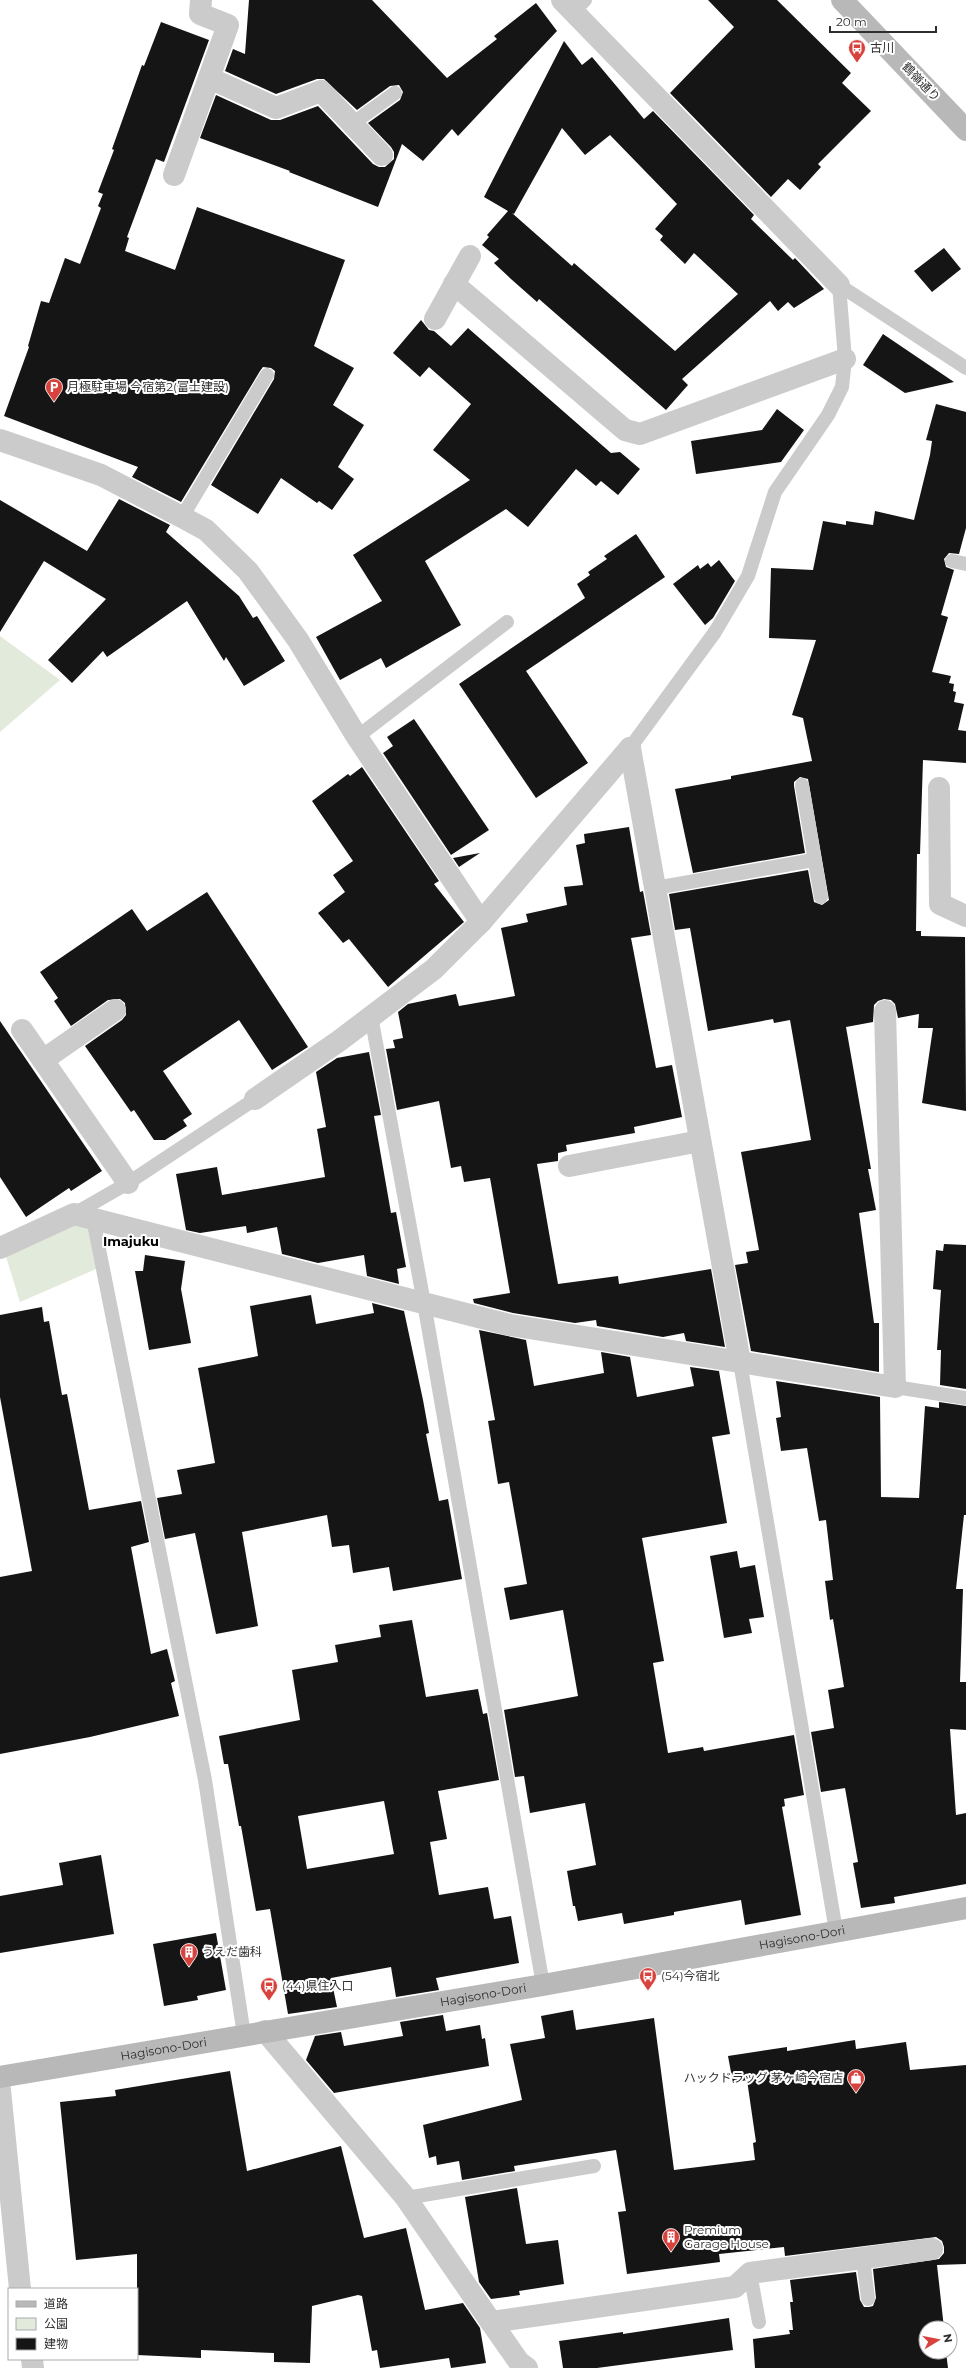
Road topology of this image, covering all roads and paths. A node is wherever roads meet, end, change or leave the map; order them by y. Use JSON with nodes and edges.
{"nodes":[{"id":1,"x":201,"y":0,"type":"edge"},
{"id":2,"x":842,"y":0,"type":"edge"},
{"id":3,"x":573,"y":4,"type":"edge"},
{"id":4,"x":209,"y":78,"type":"junction"},
{"id":5,"x":395,"y":93,"type":"dead end"},
{"id":6,"x":352,"y":124,"type":"junction"},
{"id":7,"x":966,"y":130,"type":"edge"},
{"id":8,"x":382,"y":155,"type":"dead end"},
{"id":9,"x":174,"y":175,"type":"dead end"},
{"id":10,"x":470,"y":256,"type":"dead end"},
{"id":11,"x":454,"y":284,"type":"junction"},
{"id":12,"x":838,"y":285,"type":"junction"},
{"id":13,"x":436,"y":320,"type":"dead end"},
{"id":14,"x":845,"y":359,"type":"junction"},
{"id":15,"x":966,"y":368,"type":"edge"},
{"id":16,"x":267,"y":375,"type":"dead end"},
{"id":17,"x":0,"y":440,"type":"edge"},
{"id":18,"x":182,"y":517,"type":"junction"},
{"id":19,"x":952,"y":561,"type":"dead end"},
{"id":20,"x":966,"y":564,"type":"edge"},
{"id":21,"x":508,"y":622,"type":"dead end"},
{"id":22,"x":357,"y":737,"type":"junction"},
{"id":23,"x":630,"y":748,"type":"junction"},
{"id":24,"x":802,"y":785,"type":"dead end"},
{"id":25,"x":939,"y":788,"type":"dead end"},
{"id":26,"x":814,"y":860,"type":"junction"},
{"id":27,"x":655,"y":888,"type":"junction"},
{"id":28,"x":821,"y":897,"type":"dead end"},
{"id":29,"x":966,"y":916,"type":"edge"},
{"id":30,"x":481,"y":922,"type":"junction"},
{"id":31,"x":115,"y":1010,"type":"dead end"},
{"id":32,"x":885,"y":1011,"type":"dead end"},
{"id":33,"x":371,"y":1016,"type":"junction"},
{"id":34,"x":22,"y":1030,"type":"dead end"},
{"id":35,"x":43,"y":1060,"type":"junction"},
{"id":36,"x":255,"y":1099,"type":"joint"},
{"id":37,"x":700,"y":1141,"type":"junction"},
{"id":38,"x":569,"y":1166,"type":"dead end"},
{"id":39,"x":128,"y":1183,"type":"junction"},
{"id":40,"x":84,"y":1216,"type":"junction"},
{"id":41,"x":0,"y":1248,"type":"edge"},
{"id":42,"x":424,"y":1303,"type":"junction"},
{"id":43,"x":740,"y":1362,"type":"junction"},
{"id":44,"x":895,"y":1387,"type":"junction"},
{"id":45,"x":966,"y":1398,"type":"edge"},
{"id":46,"x":966,"y":1908,"type":"edge"},
{"id":47,"x":836,"y":1931,"type":"junction"},
{"id":48,"x":543,"y":1985,"type":"junction"},
{"id":49,"x":265,"y":2031,"type":"junction"},
{"id":50,"x":244,"y":2035,"type":"junction"},
{"id":51,"x":0,"y":2077,"type":"edge"},
{"id":52,"x":0,"y":2090,"type":"edge"},
{"id":53,"x":594,"y":2166,"type":"dead end"},
{"id":54,"x":406,"y":2198,"type":"junction"},
{"id":55,"x":932,"y":2249,"type":"dead end"},
{"id":56,"x":862,"y":2258,"type":"junction"},
{"id":57,"x":750,"y":2273,"type":"junction"},
{"id":58,"x":20,"y":2288,"type":"edge"},
{"id":59,"x":868,"y":2299,"type":"dead end"},
{"id":60,"x":491,"y":2322,"type":"junction"},
{"id":61,"x":759,"y":2322,"type":"dead end"},
{"id":62,"x":527,"y":2368,"type":"edge"}],
"edges":[{"from":1,"to":4,"type":"street"},
{"from":2,"to":7,"type":"street","name":"鶴嶺通り"},
{"from":3,"to":12,"type":"street"},
{"from":4,"to":6,"type":"street"},
{"from":4,"to":9,"type":"street"},
{"from":5,"to":6,"type":"lane"},
{"from":6,"to":8,"type":"street"},
{"from":10,"to":11,"type":"street"},
{"from":11,"to":13,"type":"street"},
{"from":11,"to":14,"type":"street"},
{"from":12,"to":14,"type":"lane"},
{"from":12,"to":15,"type":"lane"},
{"from":14,"to":23,"type":"lane"},
{"from":16,"to":18,"type":"lane"},
{"from":17,"to":18,"type":"street"},
{"from":18,"to":22,"type":"street"},
{"from":19,"to":20,"type":"lane"},
{"from":21,"to":22,"type":"lane"},
{"from":22,"to":30,"type":"street"},
{"from":23,"to":27,"type":"street"},
{"from":23,"to":30,"type":"street"},
{"from":24,"to":26,"type":"lane"},
{"from":25,"to":29,"type":"street"},
{"from":26,"to":27,"type":"lane"},
{"from":26,"to":28,"type":"lane"},
{"from":27,"to":37,"type":"street"},
{"from":30,"to":33,"type":"street"},
{"from":31,"to":35,"type":"street"},
{"from":32,"to":44,"type":"street"},
{"from":33,"to":36,"type":"street"},
{"from":33,"to":42,"type":"lane"},
{"from":34,"to":35,"type":"street"},
{"from":35,"to":39,"type":"street"},
{"from":36,"to":39,"type":"lane"},
{"from":37,"to":38,"type":"street"},
{"from":37,"to":43,"type":"street"},
{"from":39,"to":40,"type":"lane"},
{"from":40,"to":41,"type":"street"},
{"from":40,"to":42,"type":"street"},
{"from":40,"to":50,"type":"lane"},
{"from":42,"to":43,"type":"street"},
{"from":42,"to":48,"type":"lane"},
{"from":43,"to":44,"type":"street"},
{"from":43,"to":47,"type":"lane"},
{"from":44,"to":45,"type":"lane"},
{"from":46,"to":47,"type":"street","name":"Hagisono-Dori"},
{"from":47,"to":48,"type":"street","name":"Hagisono-Dori"},
{"from":48,"to":49,"type":"street","name":"Hagisono-Dori"},
{"from":49,"to":50,"type":"street","name":"Hagisono-Dori"},
{"from":49,"to":54,"type":"street"},
{"from":50,"to":51,"type":"street","name":"Hagisono-Dori"},
{"from":52,"to":58,"type":"street"},
{"from":53,"to":54,"type":"lane"},
{"from":54,"to":60,"type":"street"},
{"from":55,"to":56,"type":"street"},
{"from":56,"to":57,"type":"street"},
{"from":56,"to":59,"type":"lane"},
{"from":57,"to":60,"type":"street"},
{"from":57,"to":61,"type":"lane"},
{"from":60,"to":62,"type":"street"}]}
